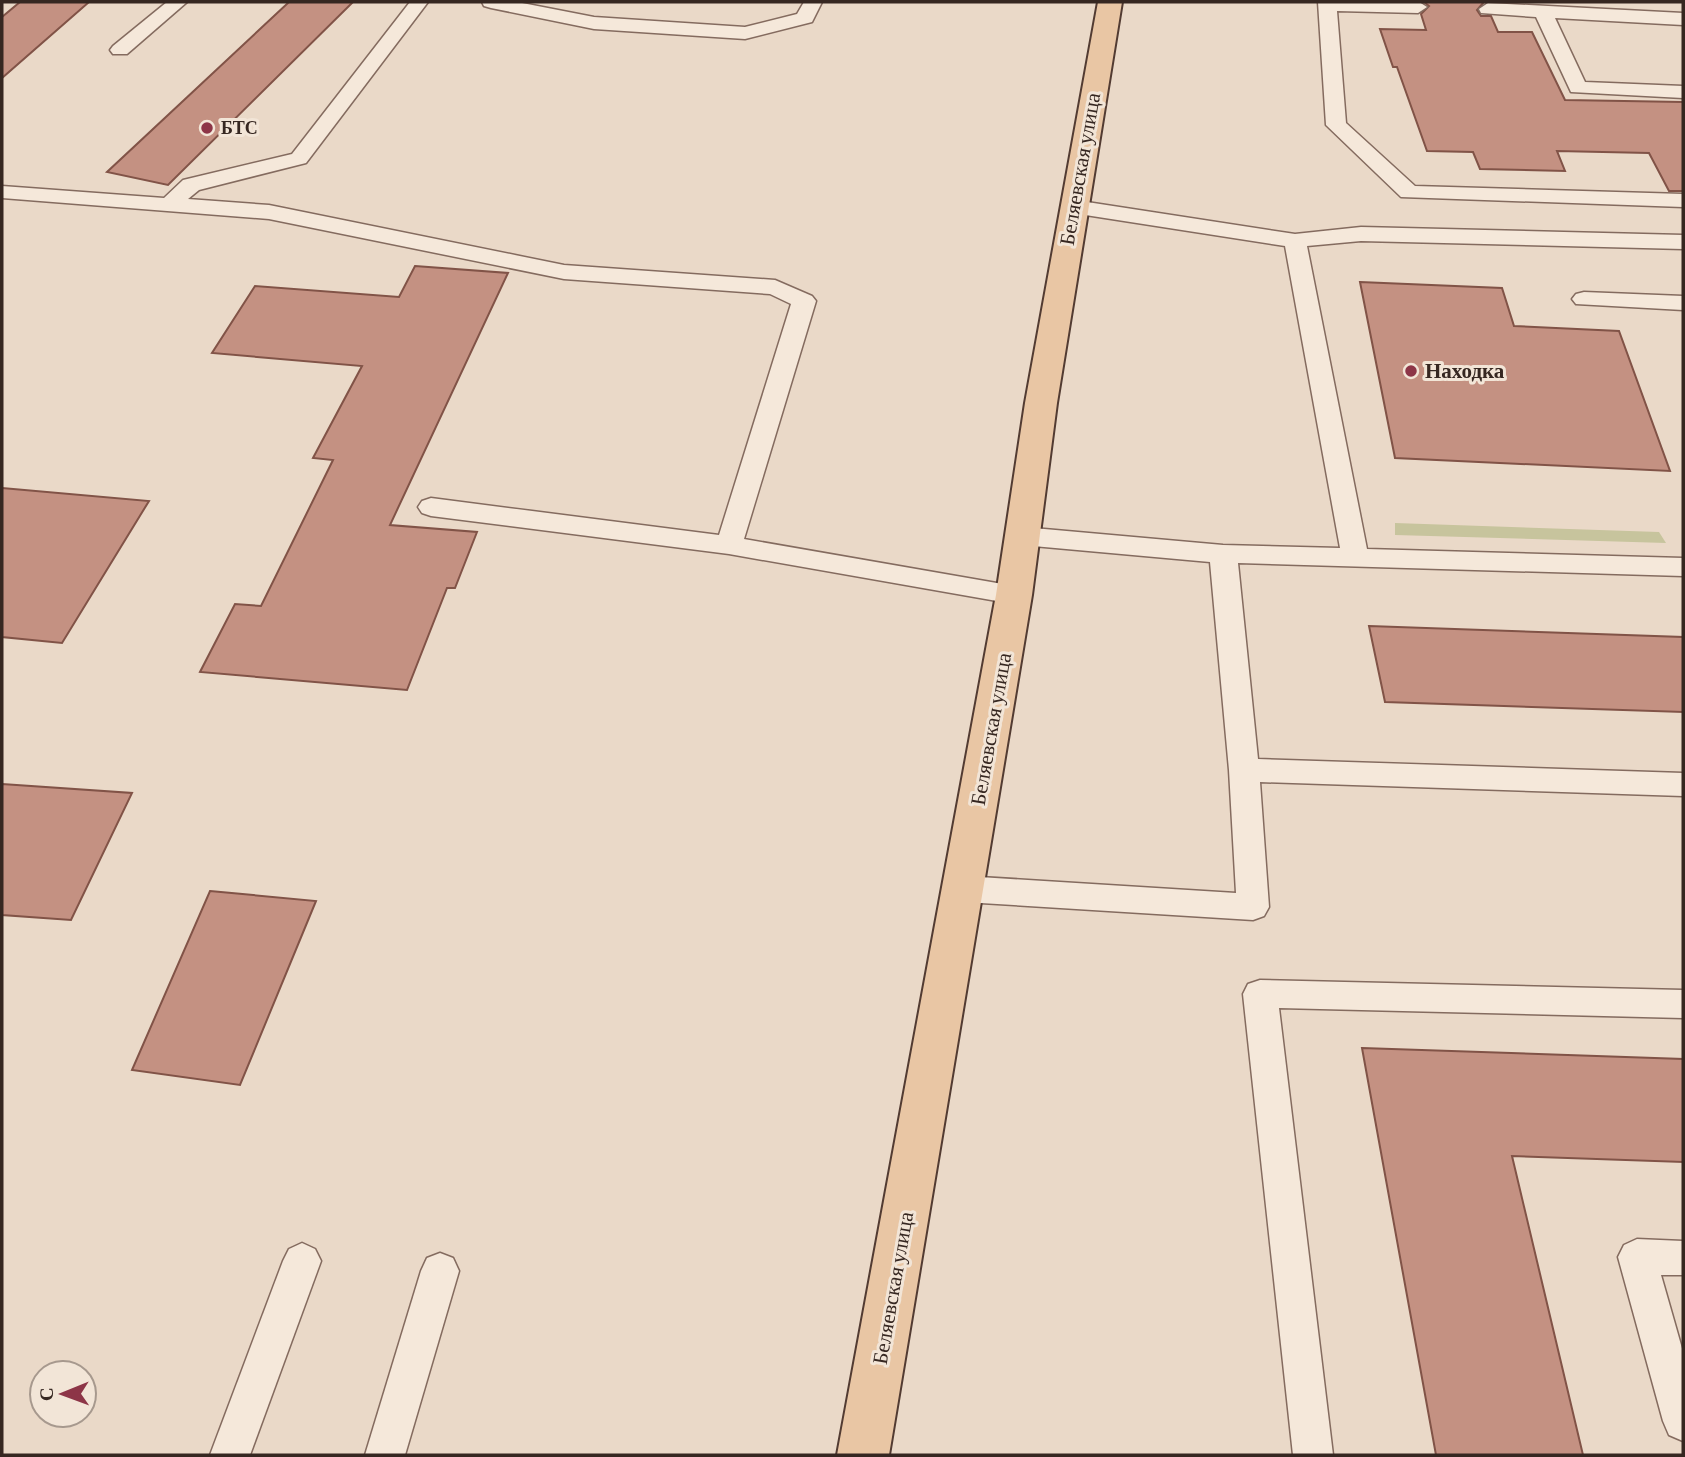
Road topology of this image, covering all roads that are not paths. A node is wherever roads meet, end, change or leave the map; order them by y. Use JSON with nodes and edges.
{"nodes":[{"id":1,"x":178,"y":2,"type":"edge"},
{"id":2,"x":419,"y":2,"type":"edge"},
{"id":3,"x":491,"y":2,"type":"edge"},
{"id":4,"x":813,"y":2,"type":"edge"},
{"id":5,"x":1110,"y":2,"type":"edge"},
{"id":6,"x":1327,"y":3,"type":"edge"},
{"id":7,"x":1418,"y":7,"type":"dead end"},
{"id":8,"x":1488,"y":9,"type":"dead end"},
{"id":9,"x":1543,"y":12,"type":"junction"},
{"id":10,"x":1683,"y":19,"type":"edge"},
{"id":11,"x":120,"y":50,"type":"dead end"},
{"id":12,"x":1683,"y":92,"type":"edge"},
{"id":13,"x":2,"y":192,"type":"edge"},
{"id":14,"x":1683,"y":201,"type":"edge"},
{"id":15,"x":169,"y":205,"type":"junction"},
{"id":16,"x":1074,"y":206,"type":"junction"},
{"id":17,"x":1295,"y":241,"type":"junction"},
{"id":18,"x":1683,"y":242,"type":"edge"},
{"id":19,"x":1584,"y":299,"type":"dead end"},
{"id":20,"x":1683,"y":303,"type":"edge"},
{"id":21,"x":431,"y":507,"type":"dead end"},
{"id":22,"x":1022,"y":536,"type":"junction"},
{"id":23,"x":729,"y":545,"type":"junction"},
{"id":24,"x":1223,"y":554,"type":"junction"},
{"id":25,"x":1355,"y":558,"type":"junction"},
{"id":26,"x":1683,"y":568,"type":"edge"},
{"id":27,"x":1014,"y":594,"type":"junction"},
{"id":28,"x":1244,"y":770,"type":"junction"},
{"id":29,"x":1683,"y":785,"type":"edge"},
{"id":30,"x":964,"y":889,"type":"junction"},
{"id":31,"x":1683,"y":1004,"type":"edge"},
{"id":32,"x":1683,"y":1258,"type":"edge"},
{"id":33,"x":302,"y":1261,"type":"dead end"},
{"id":34,"x":440,"y":1271,"type":"dead end"},
{"id":35,"x":1683,"y":1421,"type":"edge"},
{"id":36,"x":230,"y":1455,"type":"edge"},
{"id":37,"x":385,"y":1455,"type":"edge"},
{"id":38,"x":863,"y":1455,"type":"edge"},
{"id":39,"x":1313,"y":1455,"type":"edge"}],
"edges":[{"from":1,"to":11,"type":"lane"},
{"from":2,"to":15,"type":"lane"},
{"from":3,"to":4,"type":"lane"},
{"from":5,"to":16,"type":"main road","name":"Беляевская улица"},
{"from":6,"to":7,"type":"lane"},
{"from":6,"to":14,"type":"lane"},
{"from":8,"to":9,"type":"lane"},
{"from":9,"to":10,"type":"lane"},
{"from":9,"to":12,"type":"lane"},
{"from":13,"to":15,"type":"lane"},
{"from":15,"to":23,"type":"lane"},
{"from":16,"to":17,"type":"lane"},
{"from":16,"to":22,"type":"main road","name":"Беляевская улица"},
{"from":17,"to":18,"type":"lane"},
{"from":17,"to":25,"type":"lane"},
{"from":19,"to":20,"type":"lane"},
{"from":21,"to":23,"type":"lane"},
{"from":22,"to":24,"type":"lane"},
{"from":22,"to":27,"type":"main road","name":"Беляевская улица"},
{"from":23,"to":27,"type":"lane"},
{"from":24,"to":25,"type":"lane"},
{"from":24,"to":28,"type":"lane"},
{"from":25,"to":26,"type":"lane"},
{"from":27,"to":30,"type":"main road","name":"Беляевская улица"},
{"from":28,"to":29,"type":"lane"},
{"from":28,"to":30,"type":"lane"},
{"from":30,"to":38,"type":"main road","name":"Беляевская улица"},
{"from":31,"to":39,"type":"lane"},
{"from":32,"to":35,"type":"lane"},
{"from":33,"to":36,"type":"lane"},
{"from":34,"to":37,"type":"lane"}]}
